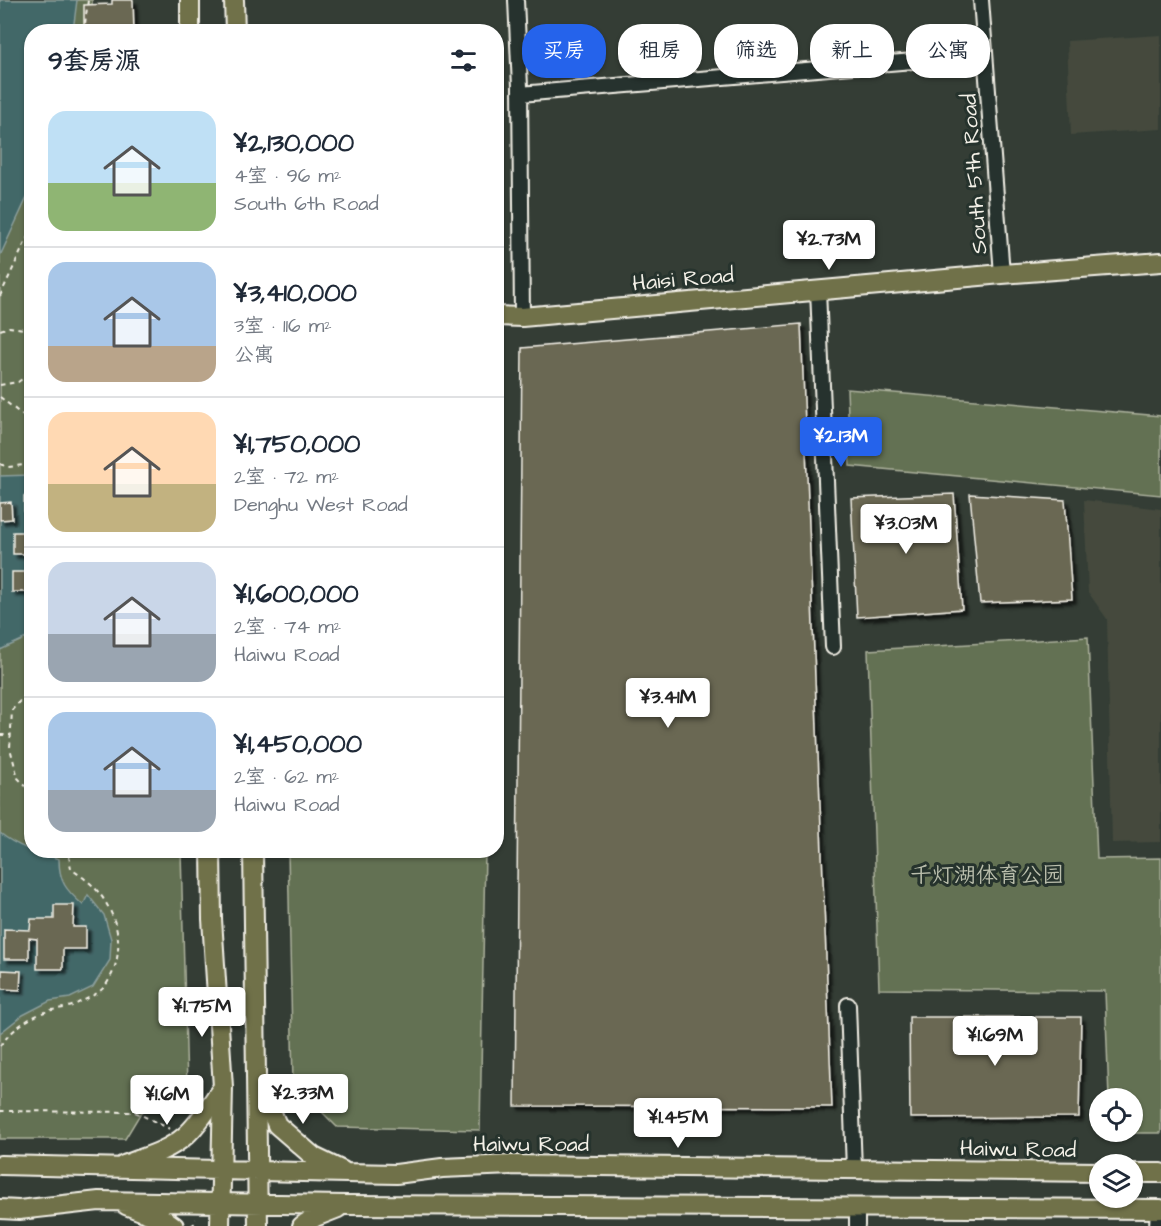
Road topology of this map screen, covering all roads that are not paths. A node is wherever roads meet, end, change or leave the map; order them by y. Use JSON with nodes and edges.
{"nodes":[{"id":1,"x":190,"y":0,"type":"edge"},
{"id":2,"x":234,"y":0,"type":"edge"},
{"id":3,"x":516,"y":0,"type":"edge"},
{"id":4,"x":981,"y":0,"type":"edge"},
{"id":5,"x":190,"y":24,"type":"edge"},
{"id":6,"x":235,"y":24,"type":"edge"},
{"id":7,"x":983,"y":24,"type":"edge"},
{"id":8,"x":906,"y":62,"type":"edge"},
{"id":9,"x":987,"y":78,"type":"edge"},
{"id":10,"x":520,"y":94,"type":"junction"},
{"id":11,"x":1161,"y":262,"type":"edge"},
{"id":12,"x":1002,"y":274,"type":"junction"},
{"id":13,"x":818,"y":290,"type":"junction"},
{"id":14,"x":504,"y":316,"type":"edge"},
{"id":15,"x":522,"y":317,"type":"junction"},
{"id":16,"x":833,"y":648,"type":"dead end"},
{"id":17,"x":211,"y":858,"type":"edge"},
{"id":18,"x":254,"y":858,"type":"edge"},
{"id":19,"x":848,"y":1005,"type":"dead end"},
{"id":20,"x":257,"y":1078,"type":"junction"},
{"id":21,"x":223,"y":1087,"type":"junction"},
{"id":22,"x":0,"y":1165,"type":"edge"},
{"id":23,"x":114,"y":1168,"type":"junction"},
{"id":24,"x":854,"y":1170,"type":"junction"},
{"id":25,"x":221,"y":1171,"type":"junction"},
{"id":26,"x":257,"y":1172,"type":"junction"},
{"id":27,"x":1089,"y":1172,"type":"edge"},
{"id":28,"x":347,"y":1173,"type":"junction"},
{"id":29,"x":1143,"y":1173,"type":"edge"},
{"id":30,"x":1161,"y":1173,"type":"edge"},
{"id":31,"x":116,"y":1201,"type":"junction"},
{"id":32,"x":220,"y":1203,"type":"junction"},
{"id":33,"x":258,"y":1203,"type":"junction"},
{"id":34,"x":346,"y":1205,"type":"junction"},
{"id":35,"x":0,"y":1209,"type":"edge"},
{"id":36,"x":1159,"y":1215,"type":"edge"},
{"id":37,"x":857,"y":1217,"type":"edge"},
{"id":38,"x":174,"y":1226,"type":"edge"},
{"id":39,"x":220,"y":1226,"type":"edge"},
{"id":40,"x":258,"y":1226,"type":"edge"},
{"id":41,"x":302,"y":1226,"type":"edge"}],
"edges":[{"from":1,"to":5,"type":"main road"},
{"from":2,"to":6,"type":"main road"},
{"from":3,"to":10,"type":"street"},
{"from":4,"to":7,"type":"street","name":"South 5th Road"},
{"from":8,"to":10,"type":"street"},
{"from":9,"to":12,"type":"street","name":"South 5th Road"},
{"from":10,"to":15,"type":"street"},
{"from":11,"to":12,"type":"main road","name":"Haisi Road"},
{"from":12,"to":13,"type":"main road","name":"Haisi Road"},
{"from":13,"to":15,"type":"main road","name":"Haisi Road"},
{"from":13,"to":16,"type":"street"},
{"from":14,"to":15,"type":"main road","name":"Haisi Road"},
{"from":17,"to":21,"type":"main road"},
{"from":18,"to":20,"type":"main road"},
{"from":19,"to":24,"type":"street"},
{"from":20,"to":26,"type":"main road"},
{"from":20,"to":28,"type":"main road"},
{"from":21,"to":23,"type":"main road"},
{"from":21,"to":25,"type":"main road"},
{"from":22,"to":23,"type":"main road","name":"Haiwu Road"},
{"from":23,"to":25,"type":"main road","name":"Haiwu Road"},
{"from":24,"to":27,"type":"main road","name":"Haiwu Road"},
{"from":24,"to":28,"type":"main road","name":"Haiwu Road"},
{"from":25,"to":26,"type":"main road","name":"Haiwu Road"},
{"from":25,"to":32,"type":"main road"},
{"from":26,"to":28,"type":"main road","name":"Haiwu Road"},
{"from":26,"to":33,"type":"main road"},
{"from":29,"to":30,"type":"main road"},
{"from":31,"to":32,"type":"main road"},
{"from":31,"to":35,"type":"main road"},
{"from":31,"to":38,"type":"main road"},
{"from":32,"to":33,"type":"main road"},
{"from":32,"to":39,"type":"main road"},
{"from":33,"to":34,"type":"main road"},
{"from":33,"to":40,"type":"main road"},
{"from":34,"to":37,"type":"main road"},
{"from":34,"to":41,"type":"main road"},
{"from":36,"to":37,"type":"main road"}]}
